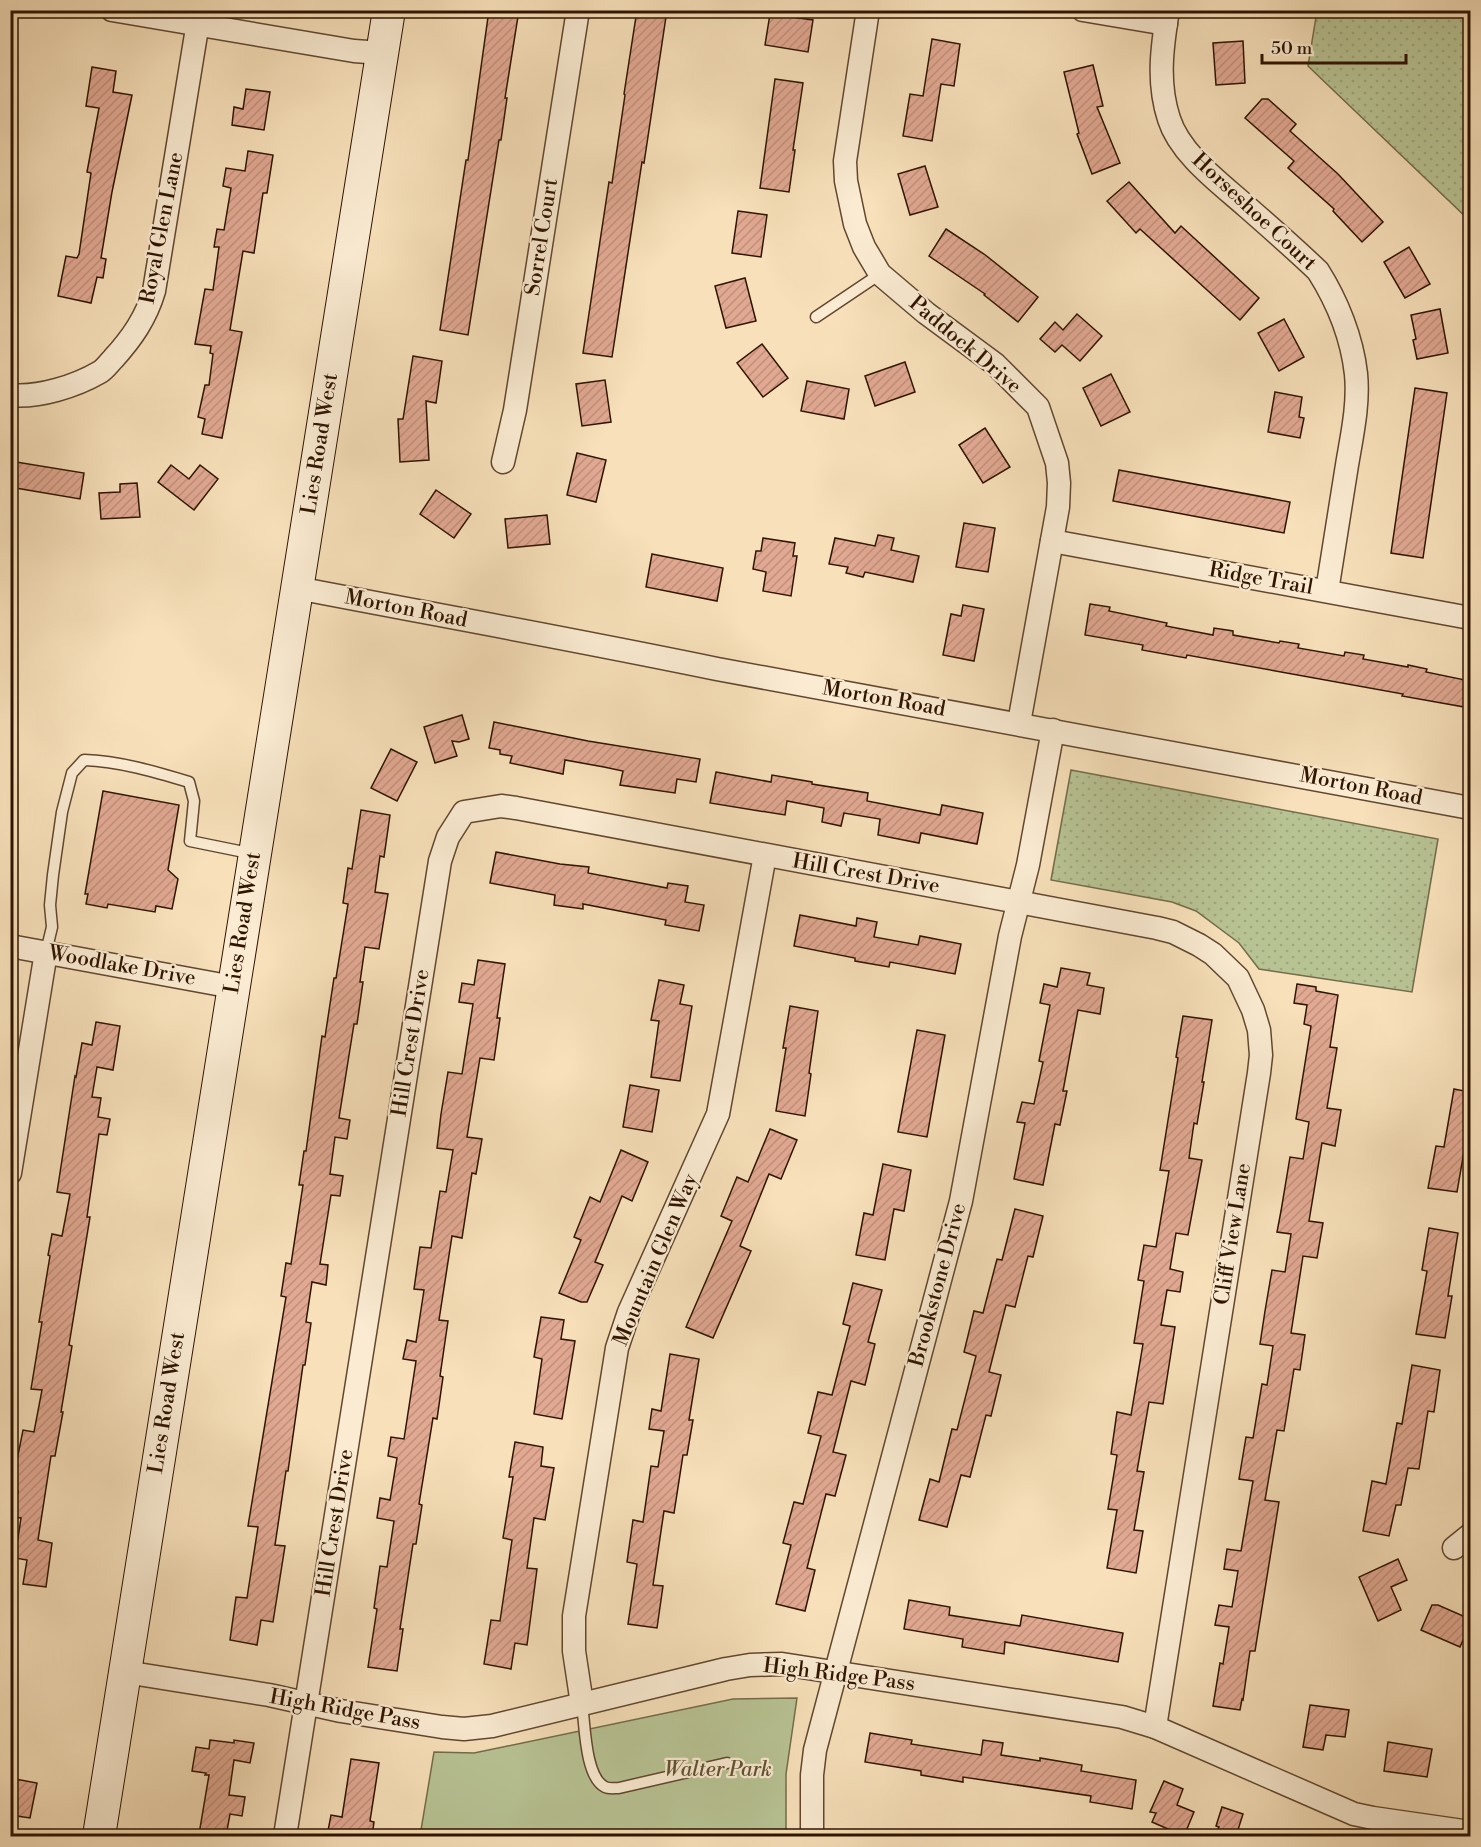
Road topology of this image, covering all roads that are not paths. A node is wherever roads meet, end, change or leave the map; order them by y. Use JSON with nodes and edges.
{"nodes":[{"id":1,"x":112,"y":10,"type":"edge"},
{"id":2,"x":389,"y":10,"type":"edge"},
{"id":3,"x":578,"y":10,"type":"edge"},
{"id":4,"x":868,"y":10,"type":"edge"},
{"id":5,"x":1083,"y":10,"type":"edge"},
{"id":6,"x":199,"y":17,"type":"edge"},
{"id":7,"x":1167,"y":17,"type":"edge"},
{"id":8,"x":382,"y":53,"type":"junction"},
{"id":9,"x":880,"y":274,"type":"junction"},
{"id":10,"x":816,"y":317,"type":"dead end"},
{"id":11,"x":10,"y":395,"type":"edge"},
{"id":12,"x":503,"y":462,"type":"dead end"},
{"id":13,"x":1052,"y":541,"type":"junction"},
{"id":14,"x":297,"y":588,"type":"junction"},
{"id":15,"x":1327,"y":591,"type":"junction"},
{"id":16,"x":1470,"y":618,"type":"edge"},
{"id":17,"x":1019,"y":723,"type":"junction"},
{"id":18,"x":1053,"y":730,"type":"junction"},
{"id":19,"x":1470,"y":808,"type":"edge"},
{"id":20,"x":254,"y":854,"type":"junction"},
{"id":21,"x":765,"y":855,"type":"junction"},
{"id":22,"x":1019,"y":902,"type":"junction"},
{"id":23,"x":10,"y":946,"type":"edge"},
{"id":24,"x":46,"y":952,"type":"junction"},
{"id":25,"x":233,"y":987,"type":"junction"},
{"id":26,"x":10,"y":1173,"type":"edge"},
{"id":27,"x":125,"y":1672,"type":"junction"},
{"id":28,"x":836,"y":1672,"type":"junction"},
{"id":29,"x":306,"y":1704,"type":"junction"},
{"id":30,"x":582,"y":1704,"type":"junction"},
{"id":31,"x":1155,"y":1727,"type":"junction"},
{"id":32,"x":727,"y":1763,"type":"dead end"},
{"id":33,"x":1470,"y":1832,"type":"edge"},
{"id":34,"x":99,"y":1836,"type":"edge"},
{"id":35,"x":285,"y":1836,"type":"edge"},
{"id":36,"x":812,"y":1836,"type":"edge"}],
"edges":[{"from":1,"to":6,"type":"street"},
{"from":2,"to":8,"type":"street","name":"Lies Road West"},
{"from":3,"to":12,"type":"street","name":"Sorrel Court"},
{"from":4,"to":9,"type":"street","name":"Paddock Drive"},
{"from":5,"to":7,"type":"street"},
{"from":6,"to":8,"type":"street"},
{"from":6,"to":11,"type":"street","name":"Royal Glen Lane"},
{"from":7,"to":15,"type":"street","name":"Horseshoe Court"},
{"from":8,"to":14,"type":"street","name":"Lies Road West"},
{"from":9,"to":10,"type":"lane"},
{"from":9,"to":13,"type":"street","name":"Paddock Drive"},
{"from":13,"to":15,"type":"street","name":"Ridge Trail"},
{"from":13,"to":17,"type":"street","name":"Paddock Drive"},
{"from":14,"to":17,"type":"street","name":"Morton Road"},
{"from":14,"to":20,"type":"street","name":"Lies Road West"},
{"from":15,"to":16,"type":"street","name":"Ridge Trail"},
{"from":17,"to":18,"type":"street","name":"Morton Road"},
{"from":18,"to":19,"type":"street","name":"Morton Road"},
{"from":18,"to":22,"type":"street","name":"Brookstone Drive"},
{"from":20,"to":24,"type":"lane"},
{"from":20,"to":25,"type":"street","name":"Lies Road West"},
{"from":21,"to":22,"type":"street","name":"Hill Crest Drive"},
{"from":21,"to":29,"type":"street","name":"Hill Crest Drive"},
{"from":21,"to":30,"type":"street","name":"Mountain Glen Way"},
{"from":22,"to":28,"type":"street","name":"Brookstone Drive"},
{"from":22,"to":31,"type":"street","name":"Cliff View Lane"},
{"from":23,"to":24,"type":"street","name":"Woodlake Drive"},
{"from":24,"to":25,"type":"street","name":"Woodlake Drive"},
{"from":24,"to":26,"type":"street"},
{"from":25,"to":27,"type":"street","name":"Lies Road West"},
{"from":27,"to":29,"type":"street","name":"High Ridge Pass"},
{"from":27,"to":34,"type":"street","name":"Lies Road West"},
{"from":28,"to":30,"type":"street","name":"High Ridge Pass"},
{"from":28,"to":31,"type":"street","name":"High Ridge Pass"},
{"from":28,"to":36,"type":"street","name":"Brookstone Drive"},
{"from":29,"to":30,"type":"street","name":"High Ridge Pass"},
{"from":29,"to":35,"type":"street","name":"Hill Crest Drive"},
{"from":30,"to":32,"type":"lane"},
{"from":31,"to":33,"type":"street","name":"High Ridge Pass"}]}
